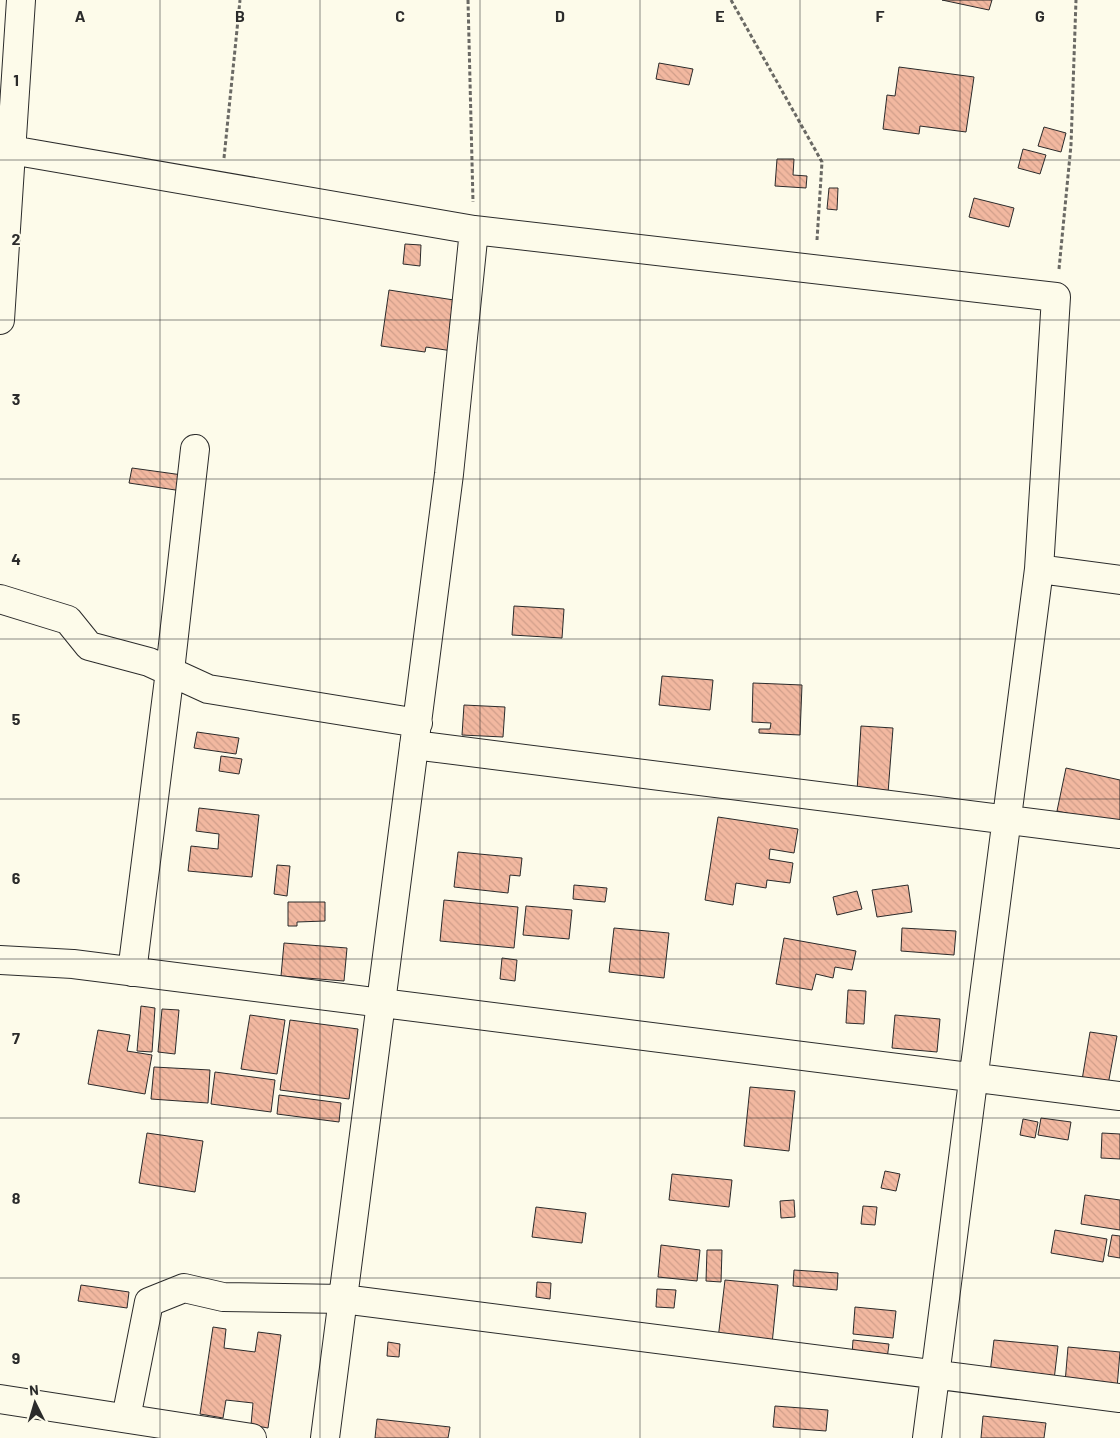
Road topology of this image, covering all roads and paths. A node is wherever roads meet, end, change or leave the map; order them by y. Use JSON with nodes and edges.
{"nodes":[{"id":1,"x":21,"y":0,"type":"edge"},
{"id":2,"x":240,"y":0,"type":"edge"},
{"id":3,"x":468,"y":0,"type":"edge"},
{"id":4,"x":731,"y":0,"type":"edge"},
{"id":5,"x":1076,"y":0,"type":"edge"},
{"id":6,"x":11,"y":150,"type":"junction"},
{"id":7,"x":221,"y":186,"type":"junction"},
{"id":8,"x":474,"y":230,"type":"junction"},
{"id":9,"x":815,"y":269,"type":"junction"},
{"id":10,"x":1056,"y":297,"type":"junction"},
{"id":11,"x":0,"y":320,"type":"edge"},
{"id":12,"x":195,"y":449,"type":"dead end"},
{"id":13,"x":1039,"y":569,"type":"junction"},
{"id":14,"x":1120,"y":580,"type":"edge"},
{"id":15,"x":0,"y":599,"type":"edge"},
{"id":16,"x":170,"y":671,"type":"junction"},
{"id":17,"x":416,"y":734,"type":"junction"},
{"id":18,"x":1006,"y":820,"type":"junction"},
{"id":19,"x":1120,"y":834,"type":"edge"},
{"id":20,"x":0,"y":960,"type":"edge"},
{"id":21,"x":132,"y":972,"type":"junction"},
{"id":22,"x":381,"y":1003,"type":"junction"},
{"id":23,"x":973,"y":1078,"type":"junction"},
{"id":24,"x":1120,"y":1096,"type":"edge"},
{"id":25,"x":343,"y":1299,"type":"junction"},
{"id":26,"x":935,"y":1374,"type":"junction"},
{"id":27,"x":1120,"y":1398,"type":"edge"},
{"id":28,"x":0,"y":1399,"type":"edge"},
{"id":29,"x":126,"y":1418,"type":"junction"},
{"id":30,"x":252,"y":1438,"type":"edge"},
{"id":31,"x":326,"y":1438,"type":"edge"},
{"id":32,"x":926,"y":1438,"type":"edge"}],
"edges":[{"from":1,"to":6,"type":"street"},
{"from":2,"to":7,"type":"path"},
{"from":3,"to":8,"type":"path"},
{"from":4,"to":9,"type":"path"},
{"from":5,"to":10,"type":"path"},
{"from":6,"to":7,"type":"street"},
{"from":6,"to":11,"type":"street"},
{"from":7,"to":8,"type":"street"},
{"from":8,"to":9,"type":"street"},
{"from":8,"to":17,"type":"street"},
{"from":9,"to":10,"type":"street"},
{"from":10,"to":13,"type":"street"},
{"from":12,"to":16,"type":"street"},
{"from":13,"to":14,"type":"street"},
{"from":13,"to":18,"type":"street"},
{"from":15,"to":16,"type":"street"},
{"from":16,"to":17,"type":"street"},
{"from":16,"to":21,"type":"street"},
{"from":17,"to":18,"type":"street"},
{"from":17,"to":22,"type":"street"},
{"from":18,"to":19,"type":"street"},
{"from":18,"to":23,"type":"street"},
{"from":20,"to":21,"type":"street"},
{"from":21,"to":22,"type":"street"},
{"from":22,"to":23,"type":"street"},
{"from":22,"to":25,"type":"street"},
{"from":23,"to":24,"type":"street"},
{"from":23,"to":26,"type":"street"},
{"from":25,"to":26,"type":"street"},
{"from":25,"to":29,"type":"street"},
{"from":25,"to":31,"type":"street"},
{"from":26,"to":27,"type":"street"},
{"from":26,"to":32,"type":"street"},
{"from":28,"to":29,"type":"street"},
{"from":29,"to":30,"type":"street"}]}
